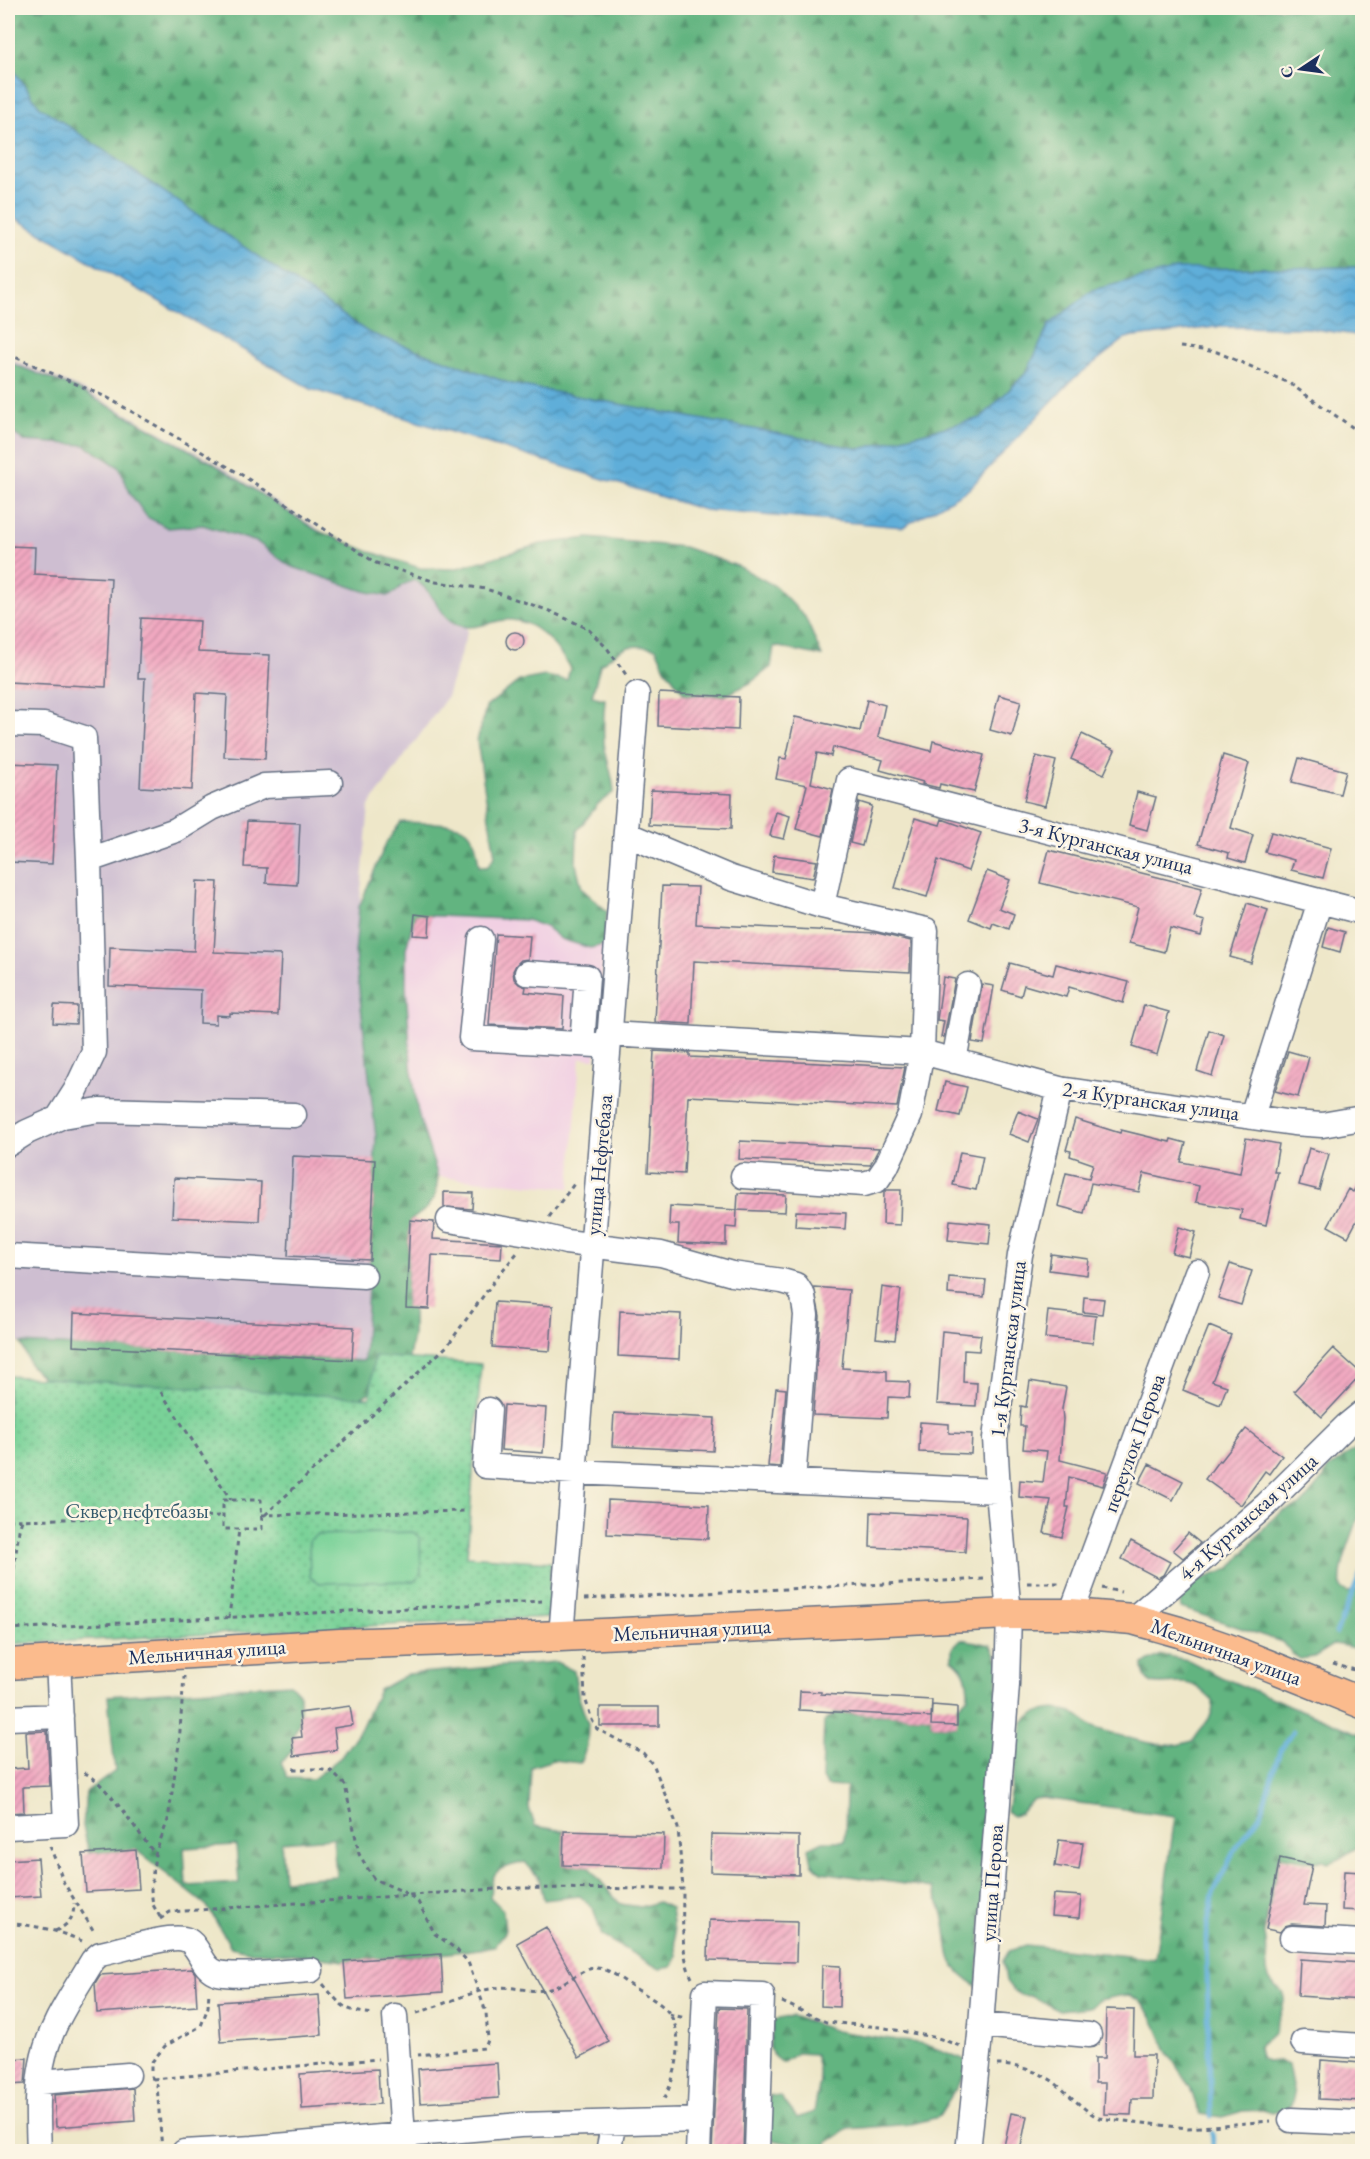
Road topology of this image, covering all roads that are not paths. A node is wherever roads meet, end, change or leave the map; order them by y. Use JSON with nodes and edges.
{"nodes":[{"id":1,"x":637,"y":694,"type":"road end"},
{"id":2,"x":8,"y":724,"type":"edge"},
{"id":3,"x":330,"y":783,"type":"dead end"},
{"id":4,"x":626,"y":834,"type":"junction"},
{"id":5,"x":89,"y":861,"type":"junction"},
{"id":6,"x":1320,"y":901,"type":"junction"},
{"id":7,"x":822,"y":906,"type":"junction"},
{"id":8,"x":1362,"y":912,"type":"edge"},
{"id":9,"x":481,"y":939,"type":"dead end"},
{"id":10,"x":527,"y":973,"type":"dead end"},
{"id":11,"x":968,"y":985,"type":"dead end"},
{"id":12,"x":596,"y":1041,"type":"junction"},
{"id":13,"x":939,"y":1057,"type":"junction"},
{"id":14,"x":1060,"y":1089,"type":"junction"},
{"id":15,"x":294,"y":1114,"type":"dead end"},
{"id":16,"x":1252,"y":1116,"type":"junction"},
{"id":17,"x":58,"y":1118,"type":"junction"},
{"id":18,"x":1362,"y":1118,"type":"edge"},
{"id":19,"x":8,"y":1144,"type":"edge"},
{"id":20,"x":743,"y":1176,"type":"dead end"},
{"id":21,"x":449,"y":1220,"type":"dead end"},
{"id":22,"x":592,"y":1245,"type":"junction"},
{"id":23,"x":8,"y":1256,"type":"edge"},
{"id":24,"x":1197,"y":1272,"type":"dead end"},
{"id":25,"x":364,"y":1276,"type":"dead end"},
{"id":26,"x":489,"y":1410,"type":"dead end"},
{"id":27,"x":1362,"y":1413,"type":"edge"},
{"id":28,"x":574,"y":1472,"type":"junction"},
{"id":29,"x":793,"y":1482,"type":"junction"},
{"id":30,"x":998,"y":1491,"type":"junction"},
{"id":31,"x":1010,"y":1614,"type":"junction"},
{"id":32,"x":1071,"y":1614,"type":"junction"},
{"id":33,"x":1133,"y":1619,"type":"junction"},
{"id":34,"x":571,"y":1636,"type":"junction"},
{"id":35,"x":58,"y":1661,"type":"junction"},
{"id":36,"x":8,"y":1664,"type":"edge"},
{"id":37,"x":1362,"y":1703,"type":"edge"},
{"id":38,"x":61,"y":1716,"type":"junction"},
{"id":39,"x":8,"y":1718,"type":"edge"},
{"id":40,"x":8,"y":1827,"type":"edge"},
{"id":41,"x":1292,"y":1938,"type":"dead end"},
{"id":42,"x":1362,"y":1942,"type":"edge"},
{"id":43,"x":311,"y":1970,"type":"road end"},
{"id":44,"x":395,"y":2016,"type":"road end"},
{"id":45,"x":981,"y":2025,"type":"junction"},
{"id":46,"x":1089,"y":2034,"type":"dead end"},
{"id":47,"x":1303,"y":2042,"type":"dead end"},
{"id":48,"x":1362,"y":2046,"type":"edge"},
{"id":49,"x":128,"y":2076,"type":"dead end"},
{"id":50,"x":40,"y":2082,"type":"junction"},
{"id":51,"x":700,"y":2120,"type":"junction"},
{"id":52,"x":1291,"y":2121,"type":"road end"},
{"id":53,"x":614,"y":2122,"type":"junction"},
{"id":54,"x":1362,"y":2123,"type":"edge"},
{"id":55,"x":404,"y":2136,"type":"junction"},
{"id":56,"x":253,"y":2150,"type":"edge"},
{"id":57,"x":39,"y":2151,"type":"edge"},
{"id":58,"x":184,"y":2151,"type":"edge"},
{"id":59,"x":608,"y":2151,"type":"edge"},
{"id":60,"x":698,"y":2151,"type":"edge"},
{"id":61,"x":757,"y":2151,"type":"edge"},
{"id":62,"x":968,"y":2151,"type":"edge"}],
"edges":[{"from":1,"to":4,"type":"street","name":"улица Нефтебаза"},
{"from":2,"to":5,"type":"street"},
{"from":3,"to":5,"type":"street"},
{"from":4,"to":7,"type":"street"},
{"from":4,"to":12,"type":"street","name":"улица Нефтебаза"},
{"from":5,"to":17,"type":"street"},
{"from":6,"to":7,"type":"street","name":"3-я Курганская улица"},
{"from":6,"to":8,"type":"street","name":"3-я Курганская улица"},
{"from":6,"to":16,"type":"street"},
{"from":7,"to":13,"type":"street"},
{"from":9,"to":12,"type":"street","name":"2-я Курганская улица"},
{"from":10,"to":12,"type":"street"},
{"from":11,"to":13,"type":"street"},
{"from":12,"to":13,"type":"street","name":"2-я Курганская улица"},
{"from":12,"to":22,"type":"street","name":"улица Нефтебаза"},
{"from":13,"to":14,"type":"street","name":"2-я Курганская улица"},
{"from":13,"to":20,"type":"street"},
{"from":14,"to":16,"type":"street","name":"2-я Курганская улица"},
{"from":14,"to":30,"type":"street","name":"1-я Курганская улица"},
{"from":15,"to":17,"type":"street"},
{"from":16,"to":18,"type":"street","name":"2-я Курганская улица"},
{"from":17,"to":19,"type":"street"},
{"from":21,"to":22,"type":"street"},
{"from":22,"to":28,"type":"street","name":"улица Нефтебаза"},
{"from":22,"to":29,"type":"street"},
{"from":23,"to":25,"type":"street"},
{"from":24,"to":32,"type":"street","name":"переулок Перова"},
{"from":26,"to":28,"type":"street"},
{"from":27,"to":33,"type":"street","name":"4-я Курганская улица"},
{"from":28,"to":29,"type":"street"},
{"from":28,"to":34,"type":"street","name":"улица Нефтебаза"},
{"from":29,"to":30,"type":"street"},
{"from":30,"to":31,"type":"street","name":"1-я Курганская улица"},
{"from":31,"to":32,"type":"main road","name":"Мельничная улица"},
{"from":31,"to":34,"type":"main road","name":"Мельничная улица"},
{"from":31,"to":45,"type":"street","name":"улица Перова"},
{"from":32,"to":33,"type":"main road","name":"Мельничная улица"},
{"from":33,"to":37,"type":"main road","name":"Мельничная улица"},
{"from":34,"to":35,"type":"main road","name":"Мельничная улица"},
{"from":35,"to":36,"type":"main road","name":"Мельничная улица"},
{"from":35,"to":38,"type":"street"},
{"from":38,"to":39,"type":"street"},
{"from":38,"to":40,"type":"street"},
{"from":41,"to":42,"type":"street"},
{"from":43,"to":50,"type":"street"},
{"from":44,"to":55,"type":"street"},
{"from":45,"to":46,"type":"street"},
{"from":45,"to":62,"type":"street","name":"улица Перова"},
{"from":47,"to":48,"type":"street"},
{"from":49,"to":50,"type":"street"},
{"from":50,"to":57,"type":"street"},
{"from":51,"to":53,"type":"street"},
{"from":51,"to":60,"type":"street"},
{"from":51,"to":61,"type":"street"},
{"from":52,"to":54,"type":"street"},
{"from":53,"to":55,"type":"street"},
{"from":53,"to":59,"type":"street"},
{"from":55,"to":56,"type":"street"},
{"from":56,"to":58,"type":"street"}]}
